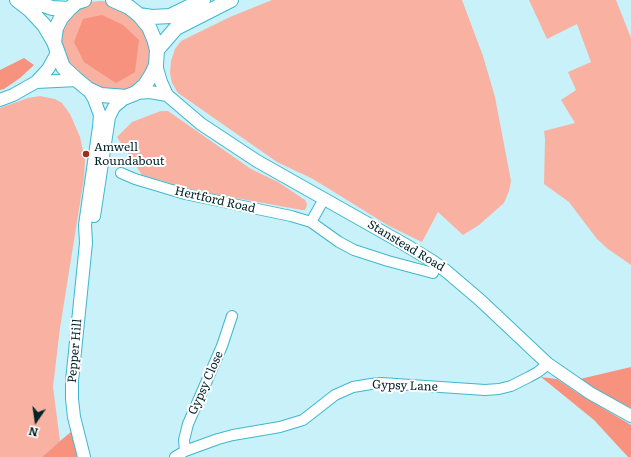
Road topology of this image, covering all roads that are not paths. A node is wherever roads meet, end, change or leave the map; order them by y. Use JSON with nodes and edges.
{"nodes":[{"id":1,"x":17,"y":0,"type":"edge"},
{"id":2,"x":36,"y":0,"type":"edge"},
{"id":3,"x":117,"y":0,"type":"edge"},
{"id":4,"x":203,"y":0,"type":"edge"},
{"id":5,"x":231,"y":0,"type":"edge"},
{"id":6,"x":77,"y":3,"type":"edge"},
{"id":7,"x":139,"y":15,"type":"junction"},
{"id":8,"x":56,"y":47,"type":"junction"},
{"id":9,"x":157,"y":50,"type":"junction"},
{"id":10,"x":156,"y":65,"type":"junction"},
{"id":11,"x":36,"y":82,"type":"junction"},
{"id":12,"x":82,"y":84,"type":"junction"},
{"id":13,"x":131,"y":95,"type":"junction"},
{"id":14,"x":167,"y":95,"type":"junction"},
{"id":15,"x":0,"y":100,"type":"edge"},
{"id":16,"x":121,"y":173,"type":"dead end"},
{"id":17,"x":324,"y":199,"type":"junction"},
{"id":18,"x":311,"y":222,"type":"junction"},
{"id":19,"x":86,"y":243,"type":"junction"},
{"id":20,"x":433,"y":273,"type":"dead end"},
{"id":21,"x":232,"y":316,"type":"dead end"},
{"id":22,"x":548,"y":364,"type":"junction"},
{"id":23,"x":631,"y":416,"type":"edge"},
{"id":24,"x":185,"y":451,"type":"junction"},
{"id":25,"x":84,"y":457,"type":"edge"},
{"id":26,"x":175,"y":457,"type":"edge"}],
"edges":[{"from":1,"to":8,"type":"highway"},
{"from":2,"to":6,"type":"highway"},
{"from":3,"to":7,"type":"highway"},
{"from":4,"to":7,"type":"highway"},
{"from":5,"to":9,"type":"highway"},
{"from":6,"to":8,"type":"highway"},
{"from":7,"to":9,"type":"highway"},
{"from":8,"to":11,"type":"main road"},
{"from":8,"to":12,"type":"highway"},
{"from":9,"to":10,"type":"highway"},
{"from":10,"to":13,"type":"highway"},
{"from":10,"to":14,"type":"main road","name":"Stanstead Road"},
{"from":11,"to":12,"type":"main road"},
{"from":11,"to":15,"type":"main road"},
{"from":12,"to":13,"type":"highway"},
{"from":12,"to":19,"type":"main road","name":"Pepper Hill"},
{"from":13,"to":14,"type":"main road"},
{"from":13,"to":19,"type":"main road","name":"Pepper Hill"},
{"from":14,"to":17,"type":"main road","name":"Stanstead Road"},
{"from":16,"to":18,"type":"street","name":"Hertford Road"},
{"from":17,"to":18,"type":"street"},
{"from":17,"to":22,"type":"main road","name":"Stanstead Road"},
{"from":18,"to":20,"type":"street","name":"Hertford Road"},
{"from":19,"to":25,"type":"main road","name":"Pepper Hill"},
{"from":21,"to":24,"type":"street","name":"Gypsy Close"},
{"from":22,"to":23,"type":"main road","name":"Stanstead Road"},
{"from":22,"to":24,"type":"street","name":"Gypsy Lane"},
{"from":24,"to":26,"type":"street","name":"Gypsy Lane"}]}
